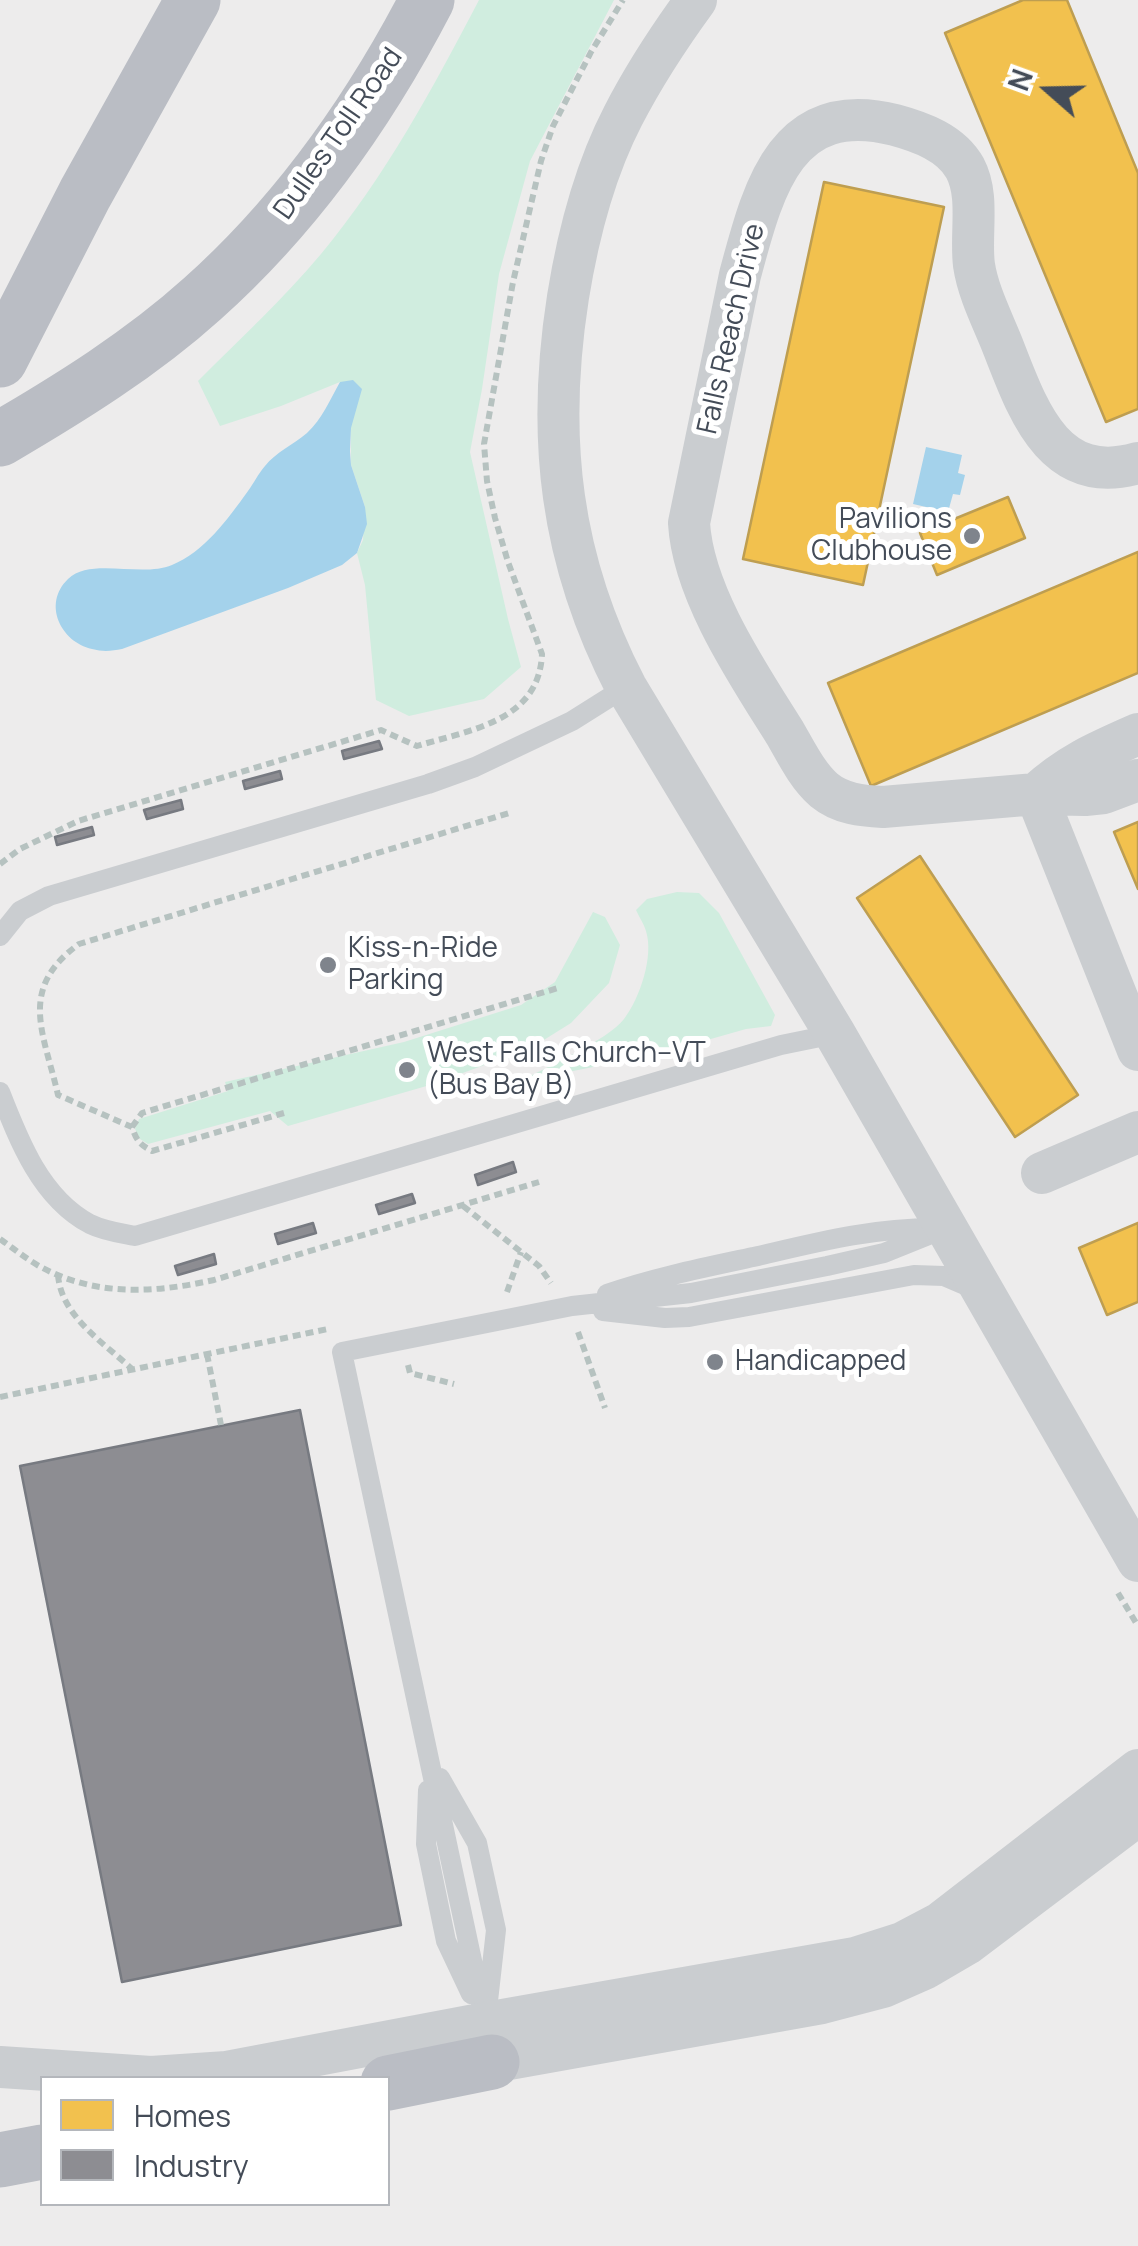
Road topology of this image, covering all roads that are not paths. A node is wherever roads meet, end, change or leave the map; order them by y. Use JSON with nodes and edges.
{"nodes":[{"id":1,"x":193,"y":0,"type":"edge"},
{"id":2,"x":427,"y":0,"type":"edge"},
{"id":3,"x":696,"y":0,"type":"edge"},
{"id":4,"x":0,"y":360,"type":"edge"},
{"id":5,"x":0,"y":439,"type":"edge"},
{"id":6,"x":1138,"y":463,"type":"edge"},
{"id":7,"x":626,"y":687,"type":"junction"},
{"id":8,"x":1138,"y":734,"type":"edge"},
{"id":9,"x":1138,"y":780,"type":"edge"},
{"id":10,"x":1036,"y":794,"type":"junction"},
{"id":11,"x":0,"y":936,"type":"edge"},
{"id":12,"x":835,"y":1034,"type":"junction"},
{"id":13,"x":1138,"y":1050,"type":"edge"},
{"id":14,"x":0,"y":1092,"type":"edge"},
{"id":15,"x":1138,"y":1132,"type":"edge"},
{"id":16,"x":1042,"y":1173,"type":"dead end"},
{"id":17,"x":946,"y":1228,"type":"junction"},
{"id":18,"x":986,"y":1296,"type":"junction"},
{"id":19,"x":572,"y":1306,"type":"junction"},
{"id":20,"x":1094,"y":1485,"type":"junction"},
{"id":21,"x":1138,"y":1527,"type":"edge"},
{"id":22,"x":1138,"y":1560,"type":"edge"},
{"id":23,"x":429,"y":1758,"type":"junction"},
{"id":24,"x":1138,"y":1770,"type":"edge"},
{"id":25,"x":1138,"y":1815,"type":"edge"},
{"id":26,"x":489,"y":2042,"type":"junction"},
{"id":27,"x":0,"y":2067,"type":"edge"},
{"id":28,"x":390,"y":2082,"type":"edge"},
{"id":29,"x":40,"y":2152,"type":"edge"},
{"id":30,"x":0,"y":2160,"type":"edge"}],
"edges":[{"from":1,"to":4,"type":"highway"},
{"from":2,"to":5,"type":"highway","name":"Dulles Toll Road"},
{"from":3,"to":7,"type":"street"},
{"from":6,"to":10,"type":"street","name":"Falls Reach Drive"},
{"from":7,"to":11,"type":"lane"},
{"from":7,"to":12,"type":"street"},
{"from":8,"to":10,"type":"street"},
{"from":9,"to":10,"type":"street","name":"Falls Reach Drive"},
{"from":10,"to":13,"type":"street"},
{"from":12,"to":14,"type":"lane"},
{"from":12,"to":17,"type":"street"},
{"from":15,"to":16,"type":"street"},
{"from":17,"to":18,"type":"street"},
{"from":17,"to":19,"type":"lane"},
{"from":18,"to":19,"type":"lane"},
{"from":18,"to":20,"type":"street"},
{"from":19,"to":23,"type":"lane"},
{"from":20,"to":21,"type":"street"},
{"from":20,"to":22,"type":"street"},
{"from":23,"to":26,"type":"lane"},
{"from":23,"to":26,"type":"lane"},
{"from":24,"to":26,"type":"street"},
{"from":25,"to":26,"type":"street"},
{"from":26,"to":27,"type":"street"},
{"from":26,"to":28,"type":"highway"},
{"from":29,"to":30,"type":"highway"}]}
